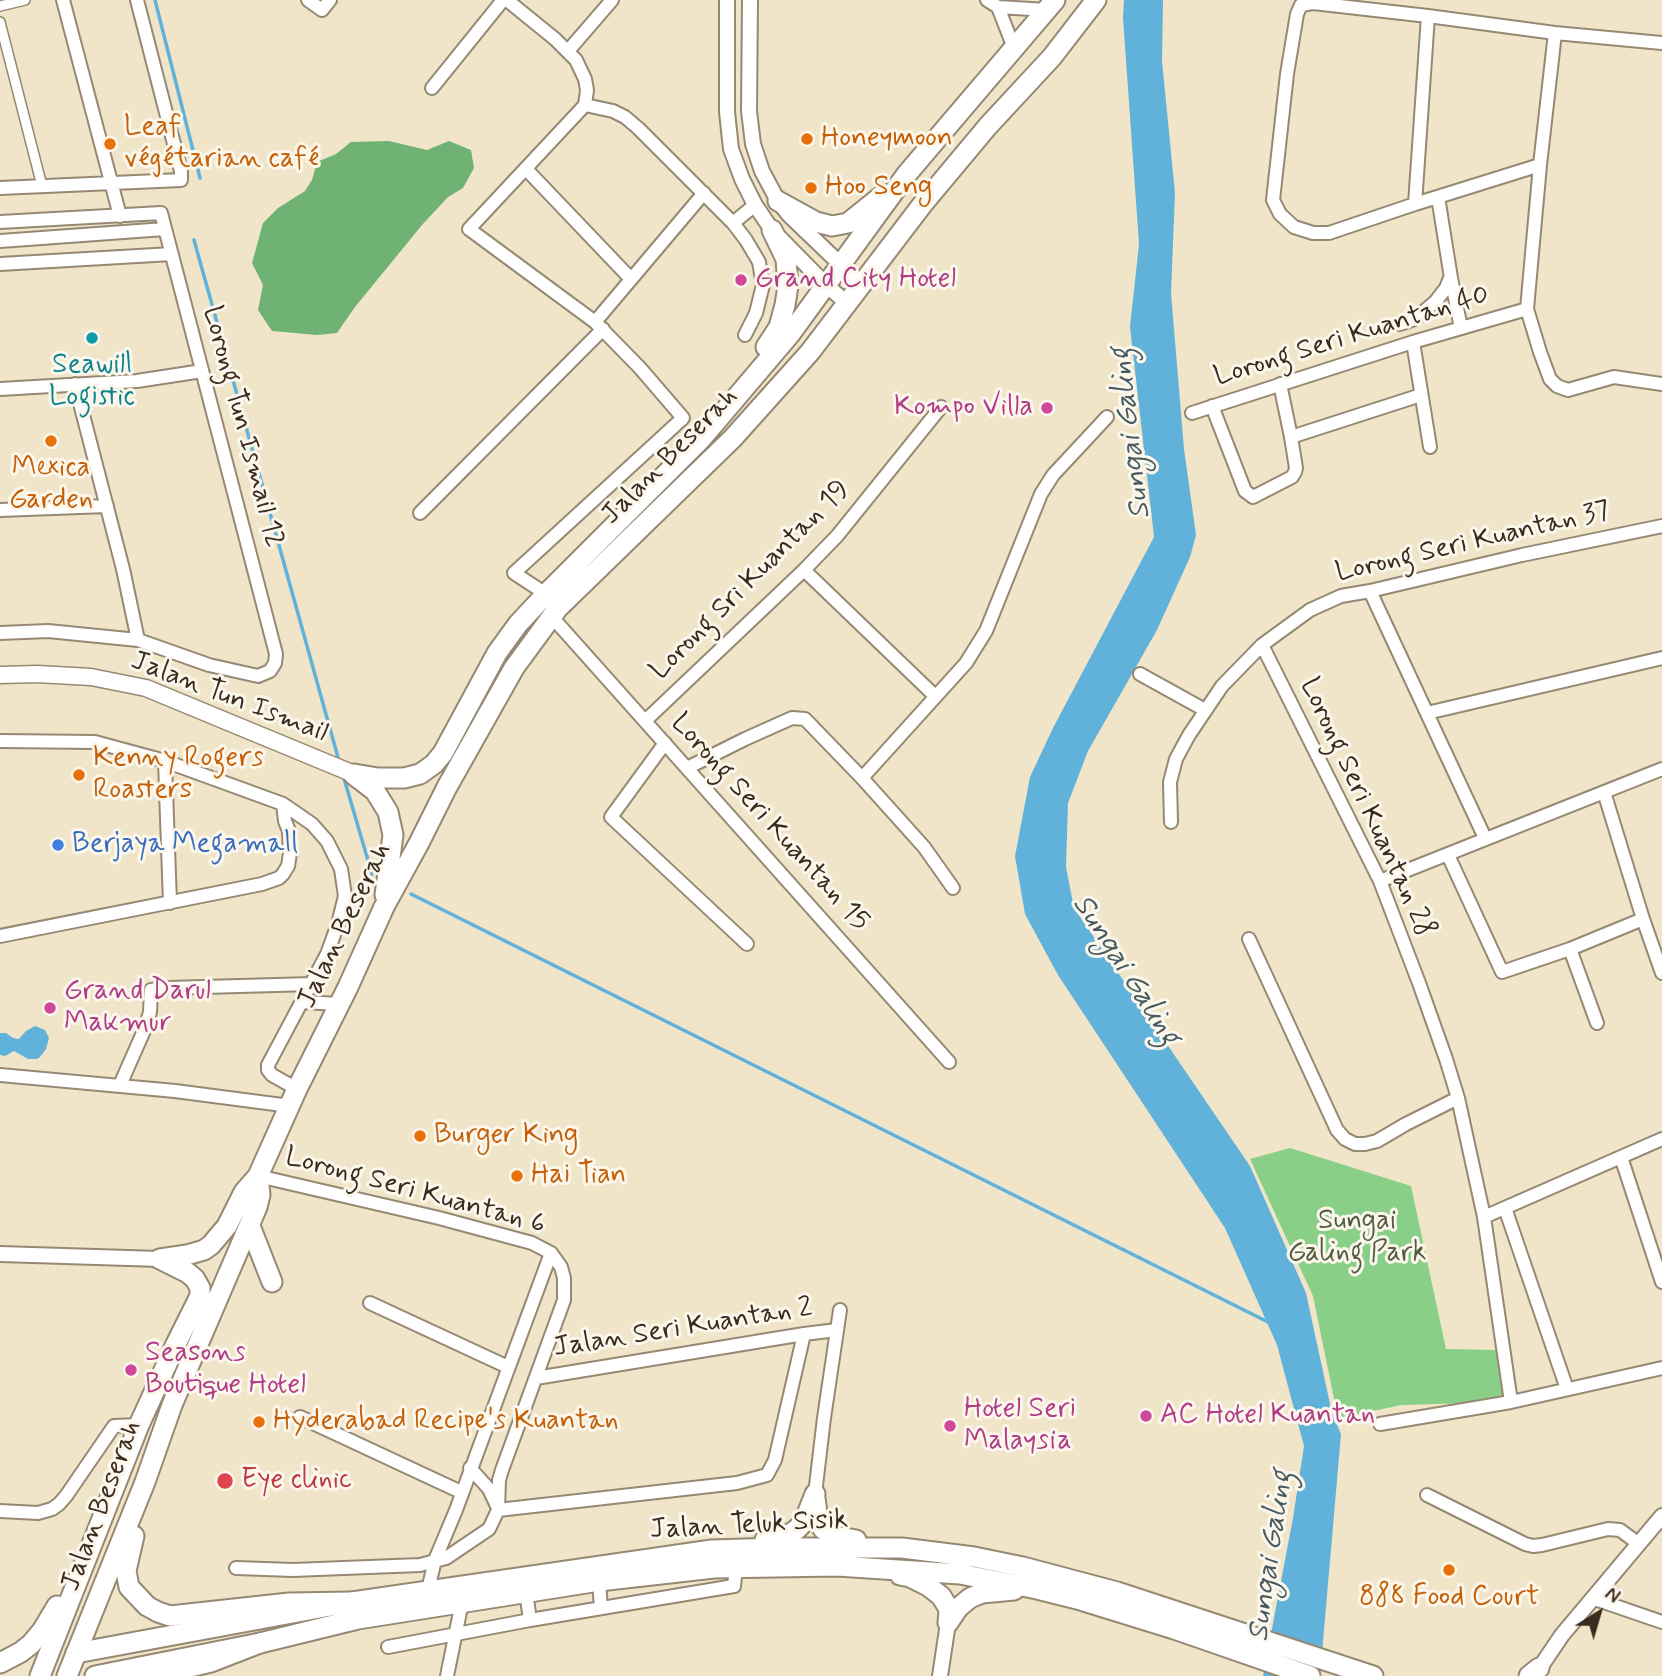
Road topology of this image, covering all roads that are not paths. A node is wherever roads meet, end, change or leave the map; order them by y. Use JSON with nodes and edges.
{"nodes":[{"id":1,"x":24,"y":0,"type":"edge"},
{"id":2,"x":64,"y":0,"type":"edge"},
{"id":3,"x":137,"y":0,"type":"edge"},
{"id":4,"x":308,"y":0,"type":"edge"},
{"id":5,"x":505,"y":0,"type":"edge"},
{"id":6,"x":612,"y":0,"type":"edge"},
{"id":7,"x":727,"y":0,"type":"edge"},
{"id":8,"x":750,"y":0,"type":"edge"},
{"id":9,"x":1096,"y":0,"type":"edge"},
{"id":10,"x":992,"y":4,"type":"edge"},
{"id":11,"x":326,"y":5,"type":"edge"},
{"id":12,"x":1051,"y":5,"type":"edge"},
{"id":13,"x":0,"y":6,"type":"edge"},
{"id":14,"x":1429,"y":16,"type":"junction"},
{"id":15,"x":0,"y":22,"type":"edge"},
{"id":16,"x":1555,"y":33,"type":"junction"},
{"id":17,"x":1662,"y":43,"type":"edge"},
{"id":18,"x":1014,"y":48,"type":"junction"},
{"id":19,"x":568,"y":51,"type":"junction"},
{"id":20,"x":432,"y":88,"type":"dead end"},
{"id":21,"x":585,"y":105,"type":"junction"},
{"id":22,"x":1540,"y":165,"type":"junction"},
{"id":23,"x":526,"y":169,"type":"junction"},
{"id":24,"x":906,"y":175,"type":"junction"},
{"id":25,"x":111,"y":183,"type":"junction"},
{"id":26,"x":42,"y":186,"type":"junction"},
{"id":27,"x":0,"y":188,"type":"edge"},
{"id":28,"x":704,"y":193,"type":"junction"},
{"id":29,"x":1438,"y":197,"type":"junction"},
{"id":30,"x":778,"y":201,"type":"junction"},
{"id":31,"x":1415,"y":204,"type":"junction"},
{"id":32,"x":755,"y":205,"type":"junction"},
{"id":33,"x":120,"y":216,"type":"junction"},
{"id":34,"x":0,"y":222,"type":"edge"},
{"id":35,"x":733,"y":223,"type":"junction"},
{"id":36,"x":165,"y":229,"type":"junction"},
{"id":37,"x":772,"y":230,"type":"junction"},
{"id":38,"x":0,"y":241,"type":"edge"},
{"id":39,"x":172,"y":254,"type":"junction"},
{"id":40,"x":0,"y":264,"type":"edge"},
{"id":41,"x":841,"y":265,"type":"junction"},
{"id":42,"x":1451,"y":278,"type":"junction"},
{"id":43,"x":631,"y":279,"type":"junction"},
{"id":44,"x":861,"y":284,"type":"junction"},
{"id":45,"x":826,"y":285,"type":"junction"},
{"id":46,"x":848,"y":303,"type":"junction"},
{"id":47,"x":1527,"y":309,"type":"junction"},
{"id":48,"x":1400,"y":324,"type":"dead end"},
{"id":49,"x":599,"y":326,"type":"junction"},
{"id":50,"x":1461,"y":328,"type":"junction"},
{"id":51,"x":745,"y":335,"type":"dead end"},
{"id":52,"x":1413,"y":342,"type":"junction"},
{"id":53,"x":202,"y":371,"type":"junction"},
{"id":54,"x":75,"y":384,"type":"junction"},
{"id":55,"x":1280,"y":384,"type":"junction"},
{"id":56,"x":1662,"y":384,"type":"edge"},
{"id":57,"x":0,"y":389,"type":"edge"},
{"id":58,"x":1421,"y":395,"type":"junction"},
{"id":59,"x":735,"y":399,"type":"junction"},
{"id":60,"x":1212,"y":406,"type":"junction"},
{"id":61,"x":941,"y":407,"type":"dead end"},
{"id":62,"x":1192,"y":414,"type":"dead end"},
{"id":63,"x":1107,"y":417,"type":"dead end"},
{"id":64,"x":1291,"y":436,"type":"junction"},
{"id":65,"x":1430,"y":447,"type":"dead end"},
{"id":66,"x":107,"y":506,"type":"junction"},
{"id":67,"x":0,"y":510,"type":"edge"},
{"id":68,"x":420,"y":513,"type":"dead end"},
{"id":69,"x":1662,"y":526,"type":"edge"},
{"id":70,"x":804,"y":570,"type":"junction"},
{"id":71,"x":1370,"y":591,"type":"junction"},
{"id":72,"x":546,"y":593,"type":"junction"},
{"id":73,"x":552,"y":617,"type":"junction"},
{"id":74,"x":0,"y":633,"type":"edge"},
{"id":75,"x":138,"y":640,"type":"junction"},
{"id":76,"x":1262,"y":645,"type":"junction"},
{"id":77,"x":1662,"y":658,"type":"edge"},
{"id":78,"x":3,"y":673,"type":"edge"},
{"id":79,"x":1140,"y":674,"type":"dead end"},
{"id":80,"x":935,"y":696,"type":"junction"},
{"id":81,"x":1205,"y":710,"type":"junction"},
{"id":82,"x":1427,"y":713,"type":"junction"},
{"id":83,"x":645,"y":721,"type":"junction"},
{"id":84,"x":0,"y":741,"type":"edge"},
{"id":85,"x":665,"y":743,"type":"junction"},
{"id":86,"x":164,"y":761,"type":"junction"},
{"id":87,"x":687,"y":768,"type":"junction"},
{"id":88,"x":1662,"y":769,"type":"edge"},
{"id":89,"x":350,"y":773,"type":"junction"},
{"id":90,"x":862,"y":778,"type":"junction"},
{"id":91,"x":1604,"y":792,"type":"junction"},
{"id":92,"x":283,"y":804,"type":"junction"},
{"id":93,"x":1171,"y":822,"type":"dead end"},
{"id":94,"x":1485,"y":838,"type":"junction"},
{"id":95,"x":1448,"y":855,"type":"junction"},
{"id":96,"x":1380,"y":881,"type":"junction"},
{"id":97,"x":953,"y":888,"type":"dead end"},
{"id":98,"x":170,"y":903,"type":"junction"},
{"id":99,"x":384,"y":907,"type":"junction"},
{"id":100,"x":1643,"y":919,"type":"junction"},
{"id":101,"x":0,"y":936,"type":"edge"},
{"id":102,"x":1249,"y":939,"type":"dead end"},
{"id":103,"x":747,"y":944,"type":"dead end"},
{"id":104,"x":1570,"y":949,"type":"junction"},
{"id":105,"x":1662,"y":973,"type":"edge"},
{"id":106,"x":312,"y":984,"type":"junction"},
{"id":107,"x":302,"y":1002,"type":"junction"},
{"id":108,"x":339,"y":1004,"type":"junction"},
{"id":109,"x":1597,"y":1023,"type":"dead end"},
{"id":110,"x":949,"y":1062,"type":"dead end"},
{"id":111,"x":0,"y":1075,"type":"edge"},
{"id":112,"x":120,"y":1086,"type":"junction"},
{"id":113,"x":294,"y":1098,"type":"junction"},
{"id":114,"x":1458,"y":1098,"type":"junction"},
{"id":115,"x":1662,"y":1139,"type":"edge"},
{"id":116,"x":1621,"y":1157,"type":"junction"},
{"id":117,"x":258,"y":1176,"type":"junction"},
{"id":118,"x":1505,"y":1208,"type":"junction"},
{"id":119,"x":1484,"y":1217,"type":"junction"},
{"id":120,"x":250,"y":1226,"type":"junction"},
{"id":121,"x":551,"y":1253,"type":"junction"},
{"id":122,"x":0,"y":1254,"type":"edge"},
{"id":123,"x":160,"y":1259,"type":"junction"},
{"id":124,"x":272,"y":1282,"type":"dead end"},
{"id":125,"x":1662,"y":1282,"type":"edge"},
{"id":126,"x":370,"y":1303,"type":"dead end"},
{"id":127,"x":840,"y":1310,"type":"dead end"},
{"id":128,"x":837,"y":1330,"type":"junction"},
{"id":129,"x":804,"y":1334,"type":"junction"},
{"id":130,"x":508,"y":1367,"type":"junction"},
{"id":131,"x":1662,"y":1368,"type":"edge"},
{"id":132,"x":536,"y":1378,"type":"junction"},
{"id":133,"x":1567,"y":1389,"type":"junction"},
{"id":134,"x":1511,"y":1402,"type":"junction"},
{"id":135,"x":172,"y":1405,"type":"junction"},
{"id":136,"x":300,"y":1417,"type":"dead end"},
{"id":137,"x":1380,"y":1424,"type":"dead end"},
{"id":138,"x":139,"y":1425,"type":"junction"},
{"id":139,"x":470,"y":1468,"type":"junction"},
{"id":140,"x":461,"y":1492,"type":"junction"},
{"id":141,"x":815,"y":1494,"type":"junction"},
{"id":142,"x":1427,"y":1496,"type":"dead end"},
{"id":143,"x":106,"y":1507,"type":"junction"},
{"id":144,"x":498,"y":1510,"type":"junction"},
{"id":145,"x":0,"y":1511,"type":"edge"},
{"id":146,"x":1662,"y":1516,"type":"edge"},
{"id":147,"x":1639,"y":1544,"type":"junction"},
{"id":148,"x":902,"y":1548,"type":"junction"},
{"id":149,"x":712,"y":1550,"type":"junction"},
{"id":150,"x":435,"y":1560,"type":"junction"},
{"id":151,"x":864,"y":1567,"type":"junction"},
{"id":152,"x":236,"y":1568,"type":"dead end"},
{"id":153,"x":735,"y":1577,"type":"junction"},
{"id":154,"x":599,"y":1581,"type":"junction"},
{"id":155,"x":1037,"y":1589,"type":"junction"},
{"id":156,"x":428,"y":1590,"type":"junction"},
{"id":157,"x":526,"y":1592,"type":"junction"},
{"id":158,"x":1592,"y":1598,"type":"junction"},
{"id":159,"x":352,"y":1602,"type":"junction"},
{"id":160,"x":463,"y":1602,"type":"junction"},
{"id":161,"x":601,"y":1608,"type":"junction"},
{"id":162,"x":530,"y":1620,"type":"junction"},
{"id":163,"x":1662,"y":1622,"type":"edge"},
{"id":164,"x":948,"y":1623,"type":"junction"},
{"id":165,"x":455,"y":1635,"type":"junction"},
{"id":166,"x":260,"y":1643,"type":"junction"},
{"id":167,"x":1240,"y":1643,"type":"junction"},
{"id":168,"x":388,"y":1647,"type":"dead end"},
{"id":169,"x":76,"y":1653,"type":"junction"},
{"id":170,"x":0,"y":1663,"type":"edge"},
{"id":171,"x":43,"y":1667,"type":"edge"},
{"id":172,"x":0,"y":1673,"type":"edge"},
{"id":173,"x":1535,"y":1674,"type":"edge"},
{"id":174,"x":67,"y":1676,"type":"edge"},
{"id":175,"x":95,"y":1676,"type":"edge"},
{"id":176,"x":152,"y":1676,"type":"edge"},
{"id":177,"x":447,"y":1676,"type":"edge"},
{"id":178,"x":940,"y":1676,"type":"edge"},
{"id":179,"x":1310,"y":1676,"type":"edge"},
{"id":180,"x":1373,"y":1676,"type":"edge"}],
"edges":[{"from":1,"to":13,"type":"street"},
{"from":2,"to":25,"type":"street"},
{"from":3,"to":25,"type":"street"},
{"from":4,"to":11,"type":"street"},
{"from":5,"to":19,"type":"street"},
{"from":5,"to":20,"type":"street"},
{"from":6,"to":19,"type":"street"},
{"from":7,"to":32,"type":"street"},
{"from":8,"to":30,"type":"street"},
{"from":9,"to":44,"type":"main road","name":"Jalan Beserah"},
{"from":10,"to":12,"type":"street"},
{"from":10,"to":18,"type":"street"},
{"from":12,"to":18,"type":"main road","name":"Jalan Beserah"},
{"from":14,"to":16,"type":"street"},
{"from":14,"to":31,"type":"street"},
{"from":14,"to":31,"type":"street"},
{"from":15,"to":26,"type":"street"},
{"from":16,"to":17,"type":"street"},
{"from":16,"to":22,"type":"street"},
{"from":18,"to":24,"type":"main road","name":"Jalan Beserah"},
{"from":19,"to":21,"type":"street"},
{"from":21,"to":23,"type":"street"},
{"from":21,"to":28,"type":"street"},
{"from":22,"to":29,"type":"street"},
{"from":22,"to":47,"type":"street"},
{"from":23,"to":43,"type":"street"},
{"from":23,"to":49,"type":"street"},
{"from":24,"to":30,"type":"main road"},
{"from":24,"to":41,"type":"main road","name":"Jalan Beserah"},
{"from":25,"to":26,"type":"street"},
{"from":25,"to":33,"type":"street"},
{"from":26,"to":27,"type":"street"},
{"from":28,"to":35,"type":"street"},
{"from":28,"to":43,"type":"street"},
{"from":29,"to":31,"type":"street"},
{"from":29,"to":42,"type":"street"},
{"from":30,"to":41,"type":"street"},
{"from":32,"to":35,"type":"street"},
{"from":32,"to":37,"type":"street"},
{"from":33,"to":34,"type":"street"},
{"from":33,"to":36,"type":"street","name":"Lorong Tun Ismail 12"},
{"from":35,"to":51,"type":"street"},
{"from":36,"to":38,"type":"street"},
{"from":36,"to":39,"type":"street","name":"Lorong Tun Ismail 12"},
{"from":37,"to":45,"type":"street"},
{"from":37,"to":59,"type":"main road"},
{"from":39,"to":40,"type":"street"},
{"from":39,"to":53,"type":"street","name":"Lorong Tun Ismail 12"},
{"from":41,"to":44,"type":"street"},
{"from":41,"to":45,"type":"main road","name":"Jalan Beserah"},
{"from":42,"to":48,"type":"street"},
{"from":42,"to":50,"type":"street"},
{"from":43,"to":49,"type":"street"},
{"from":44,"to":46,"type":"main road","name":"Jalan Beserah"},
{"from":45,"to":46,"type":"street"},
{"from":45,"to":59,"type":"main road","name":"Jalan Beserah"},
{"from":46,"to":73,"type":"main road","name":"Jalan Beserah"},
{"from":47,"to":50,"type":"street","name":"Lorong Seri Kuantan 40"},
{"from":47,"to":56,"type":"street"},
{"from":49,"to":68,"type":"street"},
{"from":49,"to":72,"type":"street"},
{"from":50,"to":52,"type":"street","name":"Lorong Seri Kuantan 40"},
{"from":52,"to":55,"type":"street","name":"Lorong Seri Kuantan 40"},
{"from":52,"to":58,"type":"street"},
{"from":53,"to":54,"type":"street"},
{"from":53,"to":75,"type":"street","name":"Lorong Tun Ismail 12"},
{"from":54,"to":57,"type":"street"},
{"from":54,"to":66,"type":"street"},
{"from":55,"to":60,"type":"street","name":"Lorong Seri Kuantan 40"},
{"from":55,"to":64,"type":"street"},
{"from":58,"to":64,"type":"street"},
{"from":58,"to":65,"type":"street"},
{"from":59,"to":72,"type":"main road","name":"Jalan Beserah"},
{"from":60,"to":62,"type":"street","name":"Lorong Seri Kuantan 40"},
{"from":60,"to":64,"type":"street"},
{"from":61,"to":70,"type":"street","name":"Lorong Sri Kuantan 19"},
{"from":63,"to":80,"type":"street"},
{"from":66,"to":67,"type":"street"},
{"from":66,"to":75,"type":"street"},
{"from":69,"to":71,"type":"street","name":"Lorong Seri Kuantan 37"},
{"from":70,"to":80,"type":"street"},
{"from":70,"to":83,"type":"street","name":"Lorong Sri Kuantan 19"},
{"from":71,"to":76,"type":"street","name":"Lorong Seri Kuantan 37"},
{"from":71,"to":82,"type":"street"},
{"from":72,"to":89,"type":"main road","name":"Jalan Beserah"},
{"from":73,"to":83,"type":"street","name":"Lorong Seri Kuantan 15"},
{"from":73,"to":99,"type":"main road","name":"Jalan Beserah"},
{"from":74,"to":75,"type":"street"},
{"from":76,"to":81,"type":"street","name":"Lorong Seri Kuantan 37"},
{"from":76,"to":96,"type":"street","name":"Lorong Seri Kuantan 28"},
{"from":77,"to":82,"type":"street"},
{"from":78,"to":89,"type":"main road","name":"Jalan Tun Ismail"},
{"from":79,"to":81,"type":"street"},
{"from":80,"to":90,"type":"street"},
{"from":81,"to":93,"type":"street","name":"Lorong Seri Kuantan 37"},
{"from":82,"to":94,"type":"street"},
{"from":83,"to":85,"type":"street","name":"Lorong Seri Kuantan 15"},
{"from":84,"to":86,"type":"street"},
{"from":85,"to":87,"type":"street","name":"Lorong Seri Kuantan 15"},
{"from":85,"to":103,"type":"street"},
{"from":86,"to":92,"type":"street"},
{"from":86,"to":98,"type":"street"},
{"from":87,"to":90,"type":"street"},
{"from":87,"to":110,"type":"street","name":"Lorong Seri Kuantan 15"},
{"from":88,"to":91,"type":"street"},
{"from":89,"to":99,"type":"main road"},
{"from":90,"to":97,"type":"street"},
{"from":91,"to":94,"type":"street"},
{"from":91,"to":100,"type":"street"},
{"from":92,"to":98,"type":"street"},
{"from":92,"to":106,"type":"street"},
{"from":94,"to":95,"type":"street"},
{"from":95,"to":96,"type":"street"},
{"from":95,"to":104,"type":"street"},
{"from":96,"to":114,"type":"street","name":"Lorong Seri Kuantan 28"},
{"from":98,"to":101,"type":"street"},
{"from":99,"to":108,"type":"main road","name":"Jalan Beserah"},
{"from":100,"to":104,"type":"street"},
{"from":100,"to":105,"type":"street"},
{"from":102,"to":114,"type":"street"},
{"from":104,"to":109,"type":"street"},
{"from":106,"to":107,"type":"street"},
{"from":106,"to":112,"type":"street"},
{"from":107,"to":108,"type":"street"},
{"from":107,"to":113,"type":"street"},
{"from":108,"to":113,"type":"main road","name":"Jalan Beserah"},
{"from":111,"to":112,"type":"street"},
{"from":112,"to":113,"type":"street"},
{"from":113,"to":117,"type":"main road","name":"Jalan Beserah"},
{"from":114,"to":119,"type":"street","name":"Lorong Seri Kuantan 28"},
{"from":115,"to":116,"type":"street"},
{"from":116,"to":118,"type":"street"},
{"from":116,"to":125,"type":"street"},
{"from":117,"to":120,"type":"main road","name":"Jalan Beserah"},
{"from":117,"to":121,"type":"street","name":"Lorong Seri Kuantan 6"},
{"from":117,"to":123,"type":"main road"},
{"from":118,"to":119,"type":"street"},
{"from":118,"to":133,"type":"street"},
{"from":119,"to":134,"type":"street","name":"Lorong Seri Kuantan 28"},
{"from":120,"to":124,"type":"main road"},
{"from":120,"to":135,"type":"main road","name":"Jalan Beserah"},
{"from":121,"to":130,"type":"street"},
{"from":121,"to":132,"type":"street","name":"Lorong Seri Kuantan 6"},
{"from":122,"to":123,"type":"street"},
{"from":123,"to":138,"type":"main road","name":"Jalan Beserah"},
{"from":126,"to":130,"type":"street"},
{"from":127,"to":128,"type":"street"},
{"from":128,"to":129,"type":"street","name":"Jalan Seri Kuantan 2"},
{"from":128,"to":141,"type":"street"},
{"from":129,"to":132,"type":"street","name":"Jalan Seri Kuantan 2"},
{"from":129,"to":144,"type":"street","name":"Jalan Teluk Sisik"},
{"from":130,"to":139,"type":"street"},
{"from":131,"to":133,"type":"street"},
{"from":132,"to":144,"type":"street"},
{"from":133,"to":134,"type":"street"},
{"from":134,"to":137,"type":"street"},
{"from":135,"to":159,"type":"main road"},
{"from":135,"to":169,"type":"main road","name":"Jalan Beserah"},
{"from":136,"to":140,"type":"street"},
{"from":138,"to":143,"type":"main road","name":"Jalan Beserah"},
{"from":138,"to":145,"type":"street"},
{"from":139,"to":140,"type":"street"},
{"from":139,"to":144,"type":"street"},
{"from":140,"to":150,"type":"street"},
{"from":141,"to":148,"type":"main road"},
{"from":141,"to":149,"type":"main road"},
{"from":142,"to":147,"type":"street"},
{"from":143,"to":170,"type":"main road"},
{"from":143,"to":171,"type":"main road","name":"Jalan Beserah"},
{"from":144,"to":150,"type":"street"},
{"from":146,"to":147,"type":"street"},
{"from":147,"to":158,"type":"street"},
{"from":148,"to":149,"type":"main road","name":"Jalan Teluk Sisik"},
{"from":148,"to":167,"type":"main road","name":"Jalan Teluk Sisik"},
{"from":149,"to":156,"type":"main road","name":"Jalan Teluk Sisik"},
{"from":150,"to":152,"type":"street"},
{"from":150,"to":156,"type":"street"},
{"from":151,"to":153,"type":"main road","name":"Jalan Teluk Sisik"},
{"from":151,"to":155,"type":"main road","name":"Jalan Teluk Sisik"},
{"from":151,"to":164,"type":"main road"},
{"from":153,"to":154,"type":"main road","name":"Jalan Teluk Sisik"},
{"from":153,"to":161,"type":"street"},
{"from":154,"to":157,"type":"main road","name":"Jalan Teluk Sisik"},
{"from":154,"to":161,"type":"street"},
{"from":155,"to":164,"type":"main road"},
{"from":155,"to":167,"type":"main road","name":"Jalan Teluk Sisik"},
{"from":156,"to":159,"type":"main road","name":"Jalan Teluk Sisik"},
{"from":157,"to":160,"type":"main road","name":"Jalan Teluk Sisik"},
{"from":157,"to":162,"type":"street"},
{"from":158,"to":163,"type":"street"},
{"from":158,"to":173,"type":"street"},
{"from":159,"to":169,"type":"main road","name":"Jalan Teluk Sisik"},
{"from":160,"to":165,"type":"street"},
{"from":160,"to":166,"type":"main road","name":"Jalan Teluk Sisik"},
{"from":161,"to":162,"type":"street"},
{"from":162,"to":165,"type":"street"},
{"from":164,"to":178,"type":"street"},
{"from":165,"to":168,"type":"street"},
{"from":165,"to":177,"type":"street"},
{"from":166,"to":175,"type":"main road","name":"Jalan Teluk Sisik"},
{"from":166,"to":176,"type":"main road"},
{"from":167,"to":179,"type":"main road","name":"Jalan Teluk Sisik"},
{"from":167,"to":180,"type":"main road","name":"Jalan Teluk Sisik"},
{"from":169,"to":171,"type":"main road","name":"Jalan Teluk Sisik"},
{"from":169,"to":174,"type":"main road","name":"Jalan Beserah"},
{"from":171,"to":172,"type":"main road","name":"Jalan Teluk Sisik"}]}
